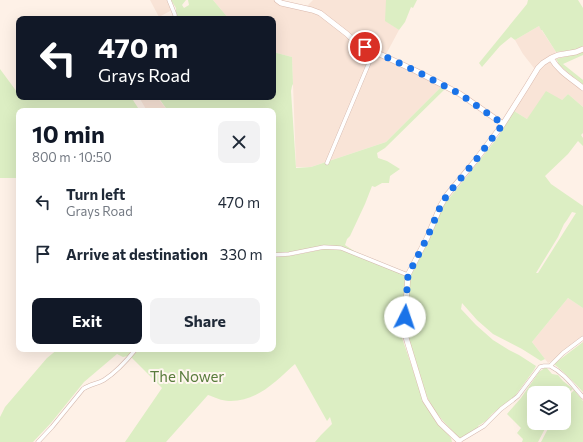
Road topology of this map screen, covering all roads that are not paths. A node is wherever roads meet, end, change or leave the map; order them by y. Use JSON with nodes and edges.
{"nodes":[{"id":1,"x":169,"y":0,"type":"edge"},
{"id":2,"x":277,"y":0,"type":"edge"},
{"id":3,"x":175,"y":16,"type":"edge"},
{"id":4,"x":583,"y":49,"type":"edge"},
{"id":5,"x":374,"y":51,"type":"junction"},
{"id":6,"x":551,"y":58,"type":"junction"},
{"id":7,"x":583,"y":88,"type":"edge"},
{"id":8,"x":503,"y":124,"type":"junction"},
{"id":9,"x":327,"y":163,"type":"dead end"},
{"id":10,"x":276,"y":255,"type":"edge"},
{"id":11,"x":408,"y":275,"type":"junction"},
{"id":12,"x":583,"y":338,"type":"edge"},
{"id":13,"x":133,"y":352,"type":"edge"},
{"id":14,"x":550,"y":366,"type":"junction"},
{"id":15,"x":583,"y":397,"type":"edge"},
{"id":16,"x":38,"y":442,"type":"edge"},
{"id":17,"x":459,"y":442,"type":"edge"}],
"edges":[{"from":1,"to":3,"type":"street"},
{"from":2,"to":5,"type":"street"},
{"from":4,"to":6,"type":"street"},
{"from":5,"to":8,"type":"street"},
{"from":5,"to":9,"type":"street"},
{"from":6,"to":7,"type":"street"},
{"from":6,"to":8,"type":"street"},
{"from":8,"to":11,"type":"street"},
{"from":10,"to":11,"type":"street"},
{"from":11,"to":17,"type":"street"},
{"from":12,"to":14,"type":"street"},
{"from":13,"to":16,"type":"street"},
{"from":14,"to":15,"type":"street"},
{"from":14,"to":17,"type":"street"}]}
